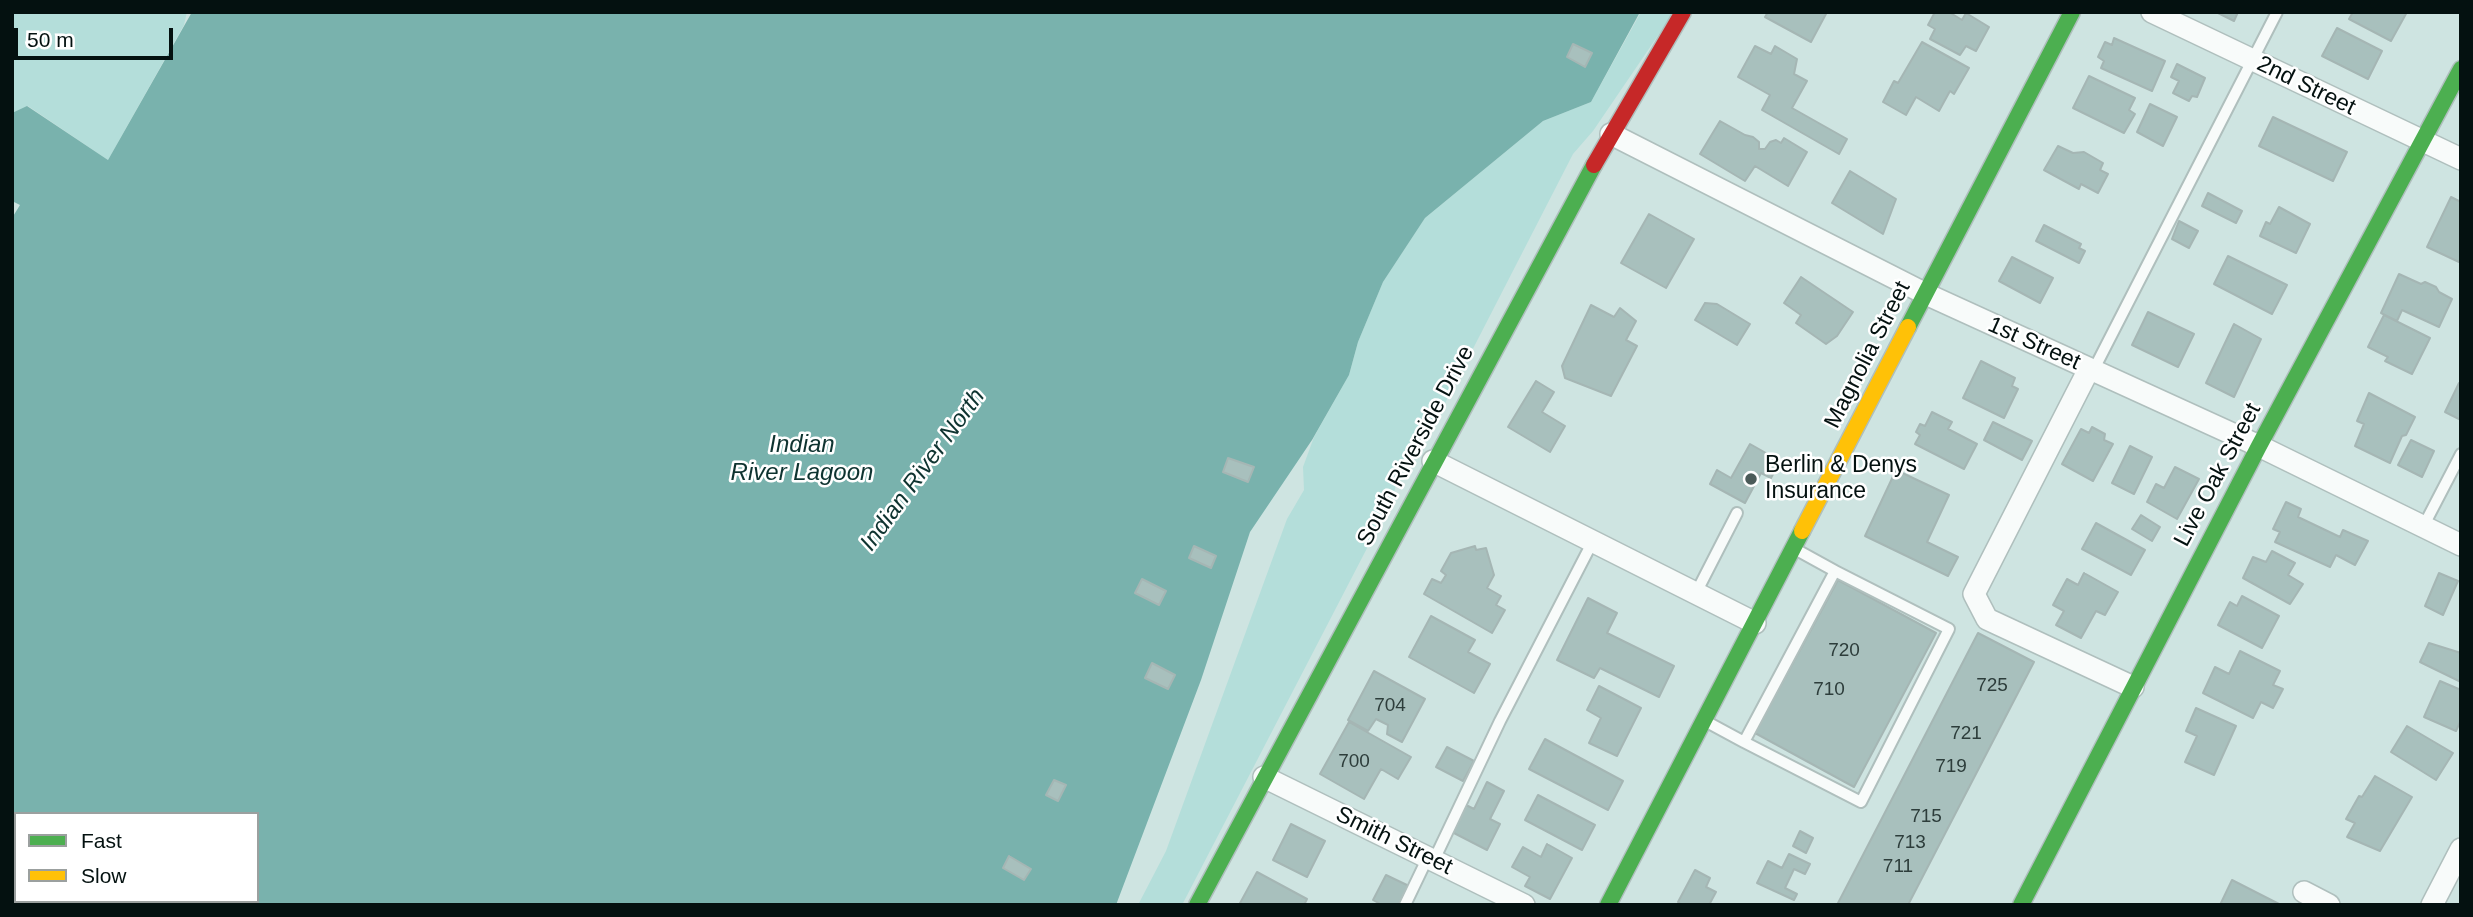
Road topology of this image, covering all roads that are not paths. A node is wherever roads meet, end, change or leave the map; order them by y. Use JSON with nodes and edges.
{"nodes":[{"id":1,"x":1683,"y":12,"type":"edge"},
{"id":2,"x":2071,"y":12,"type":"edge"},
{"id":3,"x":2151,"y":12,"type":"edge"},
{"id":4,"x":2277,"y":12,"type":"edge"},
{"id":5,"x":2252,"y":60,"type":"junction"},
{"id":6,"x":2461,"y":69,"type":"edge"},
{"id":7,"x":1611,"y":134,"type":"junction"},
{"id":8,"x":2422,"y":141,"type":"junction"},
{"id":9,"x":2461,"y":159,"type":"edge"},
{"id":10,"x":1926,"y":294,"type":"junction"},
{"id":11,"x":2091,"y":370,"type":"junction"},
{"id":12,"x":2259,"y":446,"type":"junction"},
{"id":13,"x":2461,"y":454,"type":"edge"},
{"id":14,"x":1433,"y":461,"type":"junction"},
{"id":15,"x":1737,"y":513,"type":"dead end"},
{"id":16,"x":2423,"y":527,"type":"junction"},
{"id":17,"x":1593,"y":541,"type":"junction"},
{"id":18,"x":2461,"y":545,"type":"edge"},
{"id":19,"x":1794,"y":549,"type":"junction"},
{"id":20,"x":1835,"y":571,"type":"junction"},
{"id":21,"x":1696,"y":593,"type":"junction"},
{"id":22,"x":1755,"y":623,"type":"junction"},
{"id":23,"x":2133,"y":688,"type":"junction"},
{"id":24,"x":1704,"y":721,"type":"junction"},
{"id":25,"x":1744,"y":742,"type":"junction"},
{"id":26,"x":1264,"y":777,"type":"junction"},
{"id":27,"x":2461,"y":849,"type":"edge"},
{"id":28,"x":1431,"y":859,"type":"junction"},
{"id":29,"x":2304,"y":892,"type":"dead end"},
{"id":30,"x":1197,"y":905,"type":"edge"},
{"id":31,"x":1405,"y":905,"type":"edge"},
{"id":32,"x":1524,"y":905,"type":"edge"},
{"id":33,"x":1608,"y":905,"type":"edge"},
{"id":34,"x":2021,"y":905,"type":"edge"},
{"id":35,"x":2329,"y":905,"type":"edge"},
{"id":36,"x":2432,"y":905,"type":"edge"}],
"edges":[{"from":1,"to":7,"type":"street","name":"South Riverside Drive"},
{"from":2,"to":10,"type":"street","name":"Magnolia Street"},
{"from":3,"to":5,"type":"street","name":"2nd Street"},
{"from":4,"to":5,"type":"lane"},
{"from":5,"to":8,"type":"street","name":"2nd Street"},
{"from":5,"to":11,"type":"lane"},
{"from":6,"to":8,"type":"street","name":"Live Oak Street"},
{"from":7,"to":10,"type":"street","name":"1st Street"},
{"from":7,"to":14,"type":"street","name":"South Riverside Drive"},
{"from":8,"to":9,"type":"street","name":"2nd Street"},
{"from":8,"to":12,"type":"street","name":"Live Oak Street"},
{"from":10,"to":11,"type":"street","name":"1st Street"},
{"from":10,"to":19,"type":"street","name":"Magnolia Street"},
{"from":11,"to":12,"type":"street","name":"1st Street"},
{"from":11,"to":23,"type":"street"},
{"from":12,"to":16,"type":"street","name":"1st Street"},
{"from":12,"to":23,"type":"street","name":"Live Oak Street"},
{"from":13,"to":16,"type":"lane"},
{"from":14,"to":17,"type":"street"},
{"from":14,"to":26,"type":"street","name":"South Riverside Drive"},
{"from":15,"to":21,"type":"lane"},
{"from":16,"to":18,"type":"street","name":"1st Street"},
{"from":17,"to":21,"type":"street"},
{"from":17,"to":28,"type":"lane"},
{"from":19,"to":20,"type":"lane"},
{"from":19,"to":22,"type":"street","name":"Magnolia Street"},
{"from":20,"to":25,"type":"lane"},
{"from":20,"to":25,"type":"lane"},
{"from":21,"to":22,"type":"street"},
{"from":22,"to":24,"type":"street","name":"Magnolia Street"},
{"from":23,"to":34,"type":"street","name":"Live Oak Street"},
{"from":24,"to":25,"type":"lane"},
{"from":24,"to":33,"type":"street","name":"Magnolia Street"},
{"from":26,"to":28,"type":"street","name":"Smith Street"},
{"from":26,"to":30,"type":"street","name":"South Riverside Drive"},
{"from":27,"to":36,"type":"street"},
{"from":28,"to":31,"type":"lane"},
{"from":28,"to":32,"type":"street","name":"Smith Street"},
{"from":29,"to":35,"type":"street"}]}
